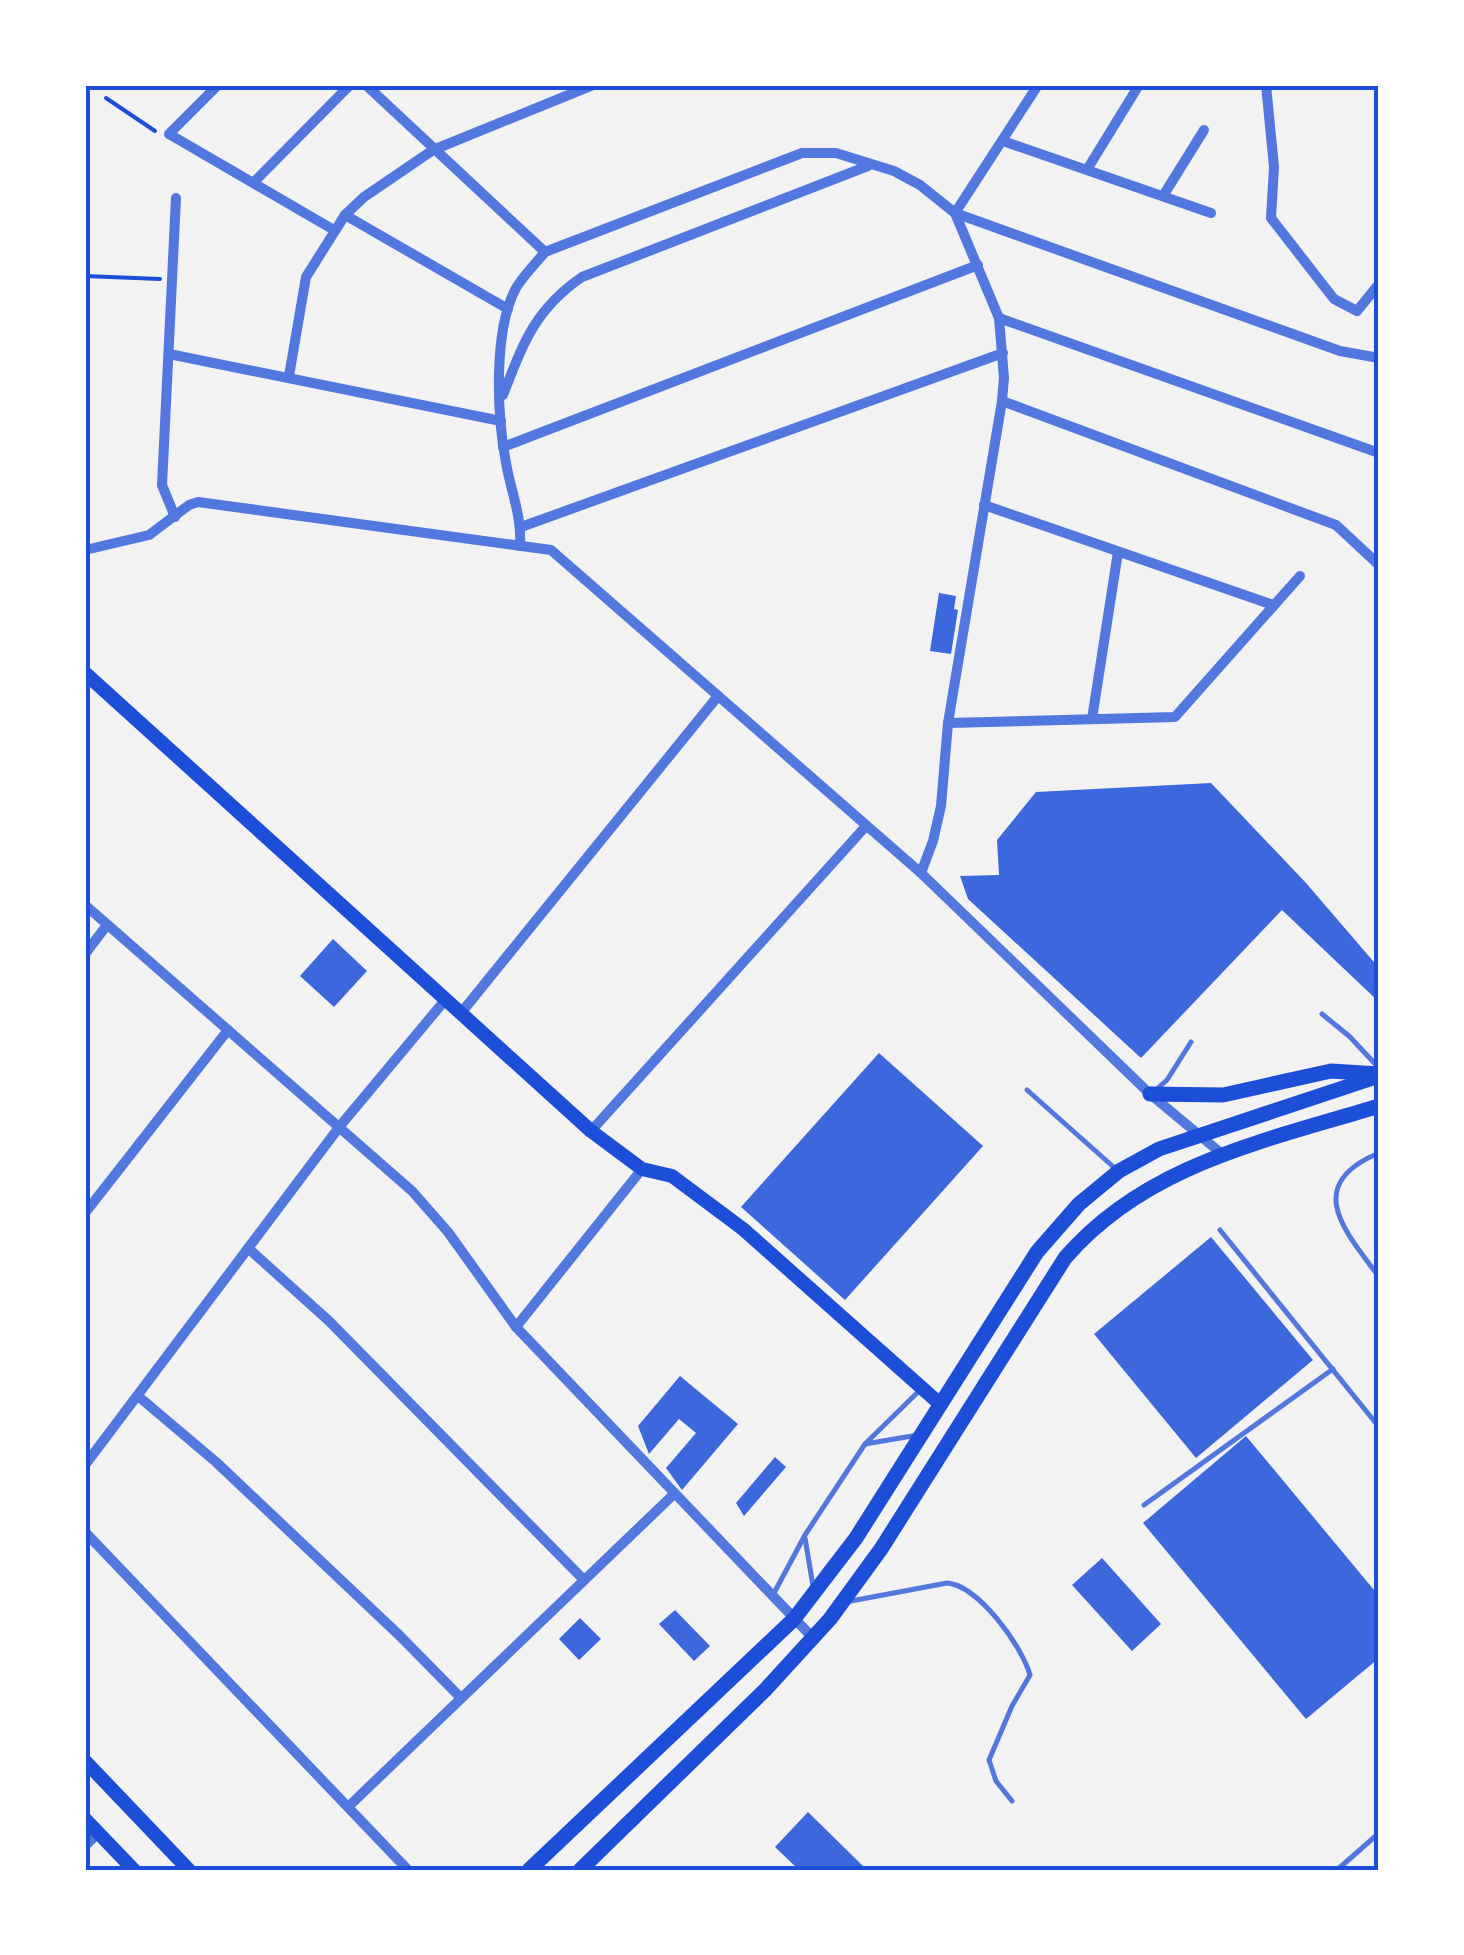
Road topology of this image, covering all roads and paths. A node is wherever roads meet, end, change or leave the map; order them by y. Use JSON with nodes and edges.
{"nodes":[{"id":1,"x":218,"y":85,"type":"edge"},
{"id":2,"x":350,"y":85,"type":"edge"},
{"id":3,"x":366,"y":85,"type":"edge"},
{"id":4,"x":592,"y":85,"type":"edge"},
{"id":5,"x":1038,"y":85,"type":"edge"},
{"id":6,"x":1139,"y":85,"type":"edge"},
{"id":7,"x":1266,"y":85,"type":"edge"},
{"id":8,"x":106,"y":98,"type":"dead end"},
{"id":9,"x":1204,"y":130,"type":"dead end"},
{"id":10,"x":169,"y":134,"type":"junction"},
{"id":11,"x":1003,"y":140,"type":"junction"},
{"id":12,"x":432,"y":150,"type":"junction"},
{"id":13,"x":869,"y":166,"type":"junction"},
{"id":14,"x":1088,"y":168,"type":"junction"},
{"id":15,"x":254,"y":182,"type":"junction"},
{"id":16,"x":1163,"y":196,"type":"junction"},
{"id":17,"x":176,"y":198,"type":"dead end"},
{"id":18,"x":955,"y":213,"type":"junction"},
{"id":19,"x":1211,"y":213,"type":"dead end"},
{"id":20,"x":345,"y":215,"type":"junction"},
{"id":21,"x":334,"y":230,"type":"junction"},
{"id":22,"x":546,"y":252,"type":"junction"},
{"id":23,"x":978,"y":265,"type":"junction"},
{"id":24,"x":85,"y":276,"type":"edge"},
{"id":25,"x":171,"y":279,"type":"junction"},
{"id":26,"x":1379,"y":284,"type":"edge"},
{"id":27,"x":508,"y":309,"type":"junction"},
{"id":28,"x":998,"y":318,"type":"junction"},
{"id":29,"x":169,"y":354,"type":"junction"},
{"id":30,"x":1003,"y":354,"type":"junction"},
{"id":31,"x":1379,"y":358,"type":"edge"},
{"id":32,"x":289,"y":376,"type":"junction"},
{"id":33,"x":1002,"y":401,"type":"junction"},
{"id":34,"x":500,"y":406,"type":"junction"},
{"id":35,"x":501,"y":422,"type":"junction"},
{"id":36,"x":503,"y":448,"type":"junction"},
{"id":37,"x":1379,"y":453,"type":"edge"},
{"id":38,"x":984,"y":504,"type":"junction"},
{"id":39,"x":175,"y":517,"type":"junction"},
{"id":40,"x":521,"y":527,"type":"junction"},
{"id":41,"x":520,"y":546,"type":"junction"},
{"id":42,"x":85,"y":550,"type":"edge"},
{"id":43,"x":1118,"y":552,"type":"junction"},
{"id":44,"x":1379,"y":565,"type":"edge"},
{"id":45,"x":1300,"y":576,"type":"dead end"},
{"id":46,"x":1273,"y":606,"type":"junction"},
{"id":47,"x":85,"y":673,"type":"edge"},
{"id":48,"x":718,"y":696,"type":"junction"},
{"id":49,"x":1092,"y":719,"type":"junction"},
{"id":50,"x":948,"y":722,"type":"junction"},
{"id":51,"x":866,"y":826,"type":"junction"},
{"id":52,"x":921,"y":872,"type":"junction"},
{"id":53,"x":85,"y":904,"type":"edge"},
{"id":54,"x":107,"y":924,"type":"junction"},
{"id":55,"x":85,"y":954,"type":"edge"},
{"id":56,"x":446,"y":999,"type":"junction"},
{"id":57,"x":461,"y":1013,"type":"junction"},
{"id":58,"x":1322,"y":1014,"type":"dead end"},
{"id":59,"x":228,"y":1030,"type":"junction"},
{"id":60,"x":1191,"y":1042,"type":"dead end"},
{"id":61,"x":1379,"y":1072,"type":"edge"},
{"id":62,"x":1027,"y":1090,"type":"dead end"},
{"id":63,"x":1150,"y":1094,"type":"junction"},
{"id":64,"x":1379,"y":1106,"type":"edge"},
{"id":65,"x":340,"y":1126,"type":"junction"},
{"id":66,"x":591,"y":1132,"type":"junction"},
{"id":67,"x":1195,"y":1134,"type":"junction"},
{"id":68,"x":1222,"y":1154,"type":"junction"},
{"id":69,"x":1379,"y":1154,"type":"edge"},
{"id":70,"x":642,"y":1169,"type":"junction"},
{"id":71,"x":1118,"y":1171,"type":"junction"},
{"id":72,"x":85,"y":1213,"type":"edge"},
{"id":73,"x":1220,"y":1230,"type":"dead end"},
{"id":74,"x":249,"y":1249,"type":"junction"},
{"id":75,"x":1379,"y":1276,"type":"edge"},
{"id":76,"x":516,"y":1327,"type":"junction"},
{"id":77,"x":1332,"y":1368,"type":"junction"},
{"id":78,"x":922,"y":1388,"type":"junction"},
{"id":79,"x":138,"y":1396,"type":"junction"},
{"id":80,"x":940,"y":1404,"type":"junction"},
{"id":81,"x":1379,"y":1428,"type":"edge"},
{"id":82,"x":921,"y":1435,"type":"junction"},
{"id":83,"x":865,"y":1444,"type":"junction"},
{"id":84,"x":85,"y":1464,"type":"edge"},
{"id":85,"x":674,"y":1494,"type":"junction"},
{"id":86,"x":1144,"y":1504,"type":"dead end"},
{"id":87,"x":85,"y":1532,"type":"edge"},
{"id":88,"x":804,"y":1535,"type":"junction"},
{"id":89,"x":584,"y":1580,"type":"junction"},
{"id":90,"x":814,"y":1594,"type":"junction"},
{"id":91,"x":772,"y":1596,"type":"junction"},
{"id":92,"x":843,"y":1602,"type":"junction"},
{"id":93,"x":794,"y":1619,"type":"junction"},
{"id":94,"x":814,"y":1639,"type":"junction"},
{"id":95,"x":461,"y":1698,"type":"junction"},
{"id":96,"x":85,"y":1761,"type":"edge"},
{"id":97,"x":1012,"y":1801,"type":"dead end"},
{"id":98,"x":348,"y":1807,"type":"junction"},
{"id":99,"x":85,"y":1820,"type":"edge"},
{"id":100,"x":98,"y":1833,"type":"junction"},
{"id":101,"x":1379,"y":1833,"type":"edge"},
{"id":102,"x":85,"y":1846,"type":"edge"},
{"id":103,"x":134,"y":1870,"type":"edge"},
{"id":104,"x":189,"y":1870,"type":"edge"},
{"id":105,"x":408,"y":1870,"type":"edge"},
{"id":106,"x":529,"y":1870,"type":"edge"},
{"id":107,"x":580,"y":1870,"type":"edge"},
{"id":108,"x":1337,"y":1870,"type":"edge"}],
"edges":[{"from":1,"to":10,"type":"street"},
{"from":2,"to":15,"type":"street"},
{"from":3,"to":12,"type":"street"},
{"from":4,"to":12,"type":"street"},
{"from":5,"to":11,"type":"street"},
{"from":6,"to":14,"type":"street"},
{"from":7,"to":26,"type":"street"},
{"from":8,"to":10,"type":"path"},
{"from":9,"to":16,"type":"street"},
{"from":10,"to":15,"type":"street"},
{"from":11,"to":14,"type":"street"},
{"from":11,"to":18,"type":"street"},
{"from":12,"to":20,"type":"street"},
{"from":12,"to":22,"type":"street"},
{"from":13,"to":18,"type":"street"},
{"from":13,"to":22,"type":"street"},
{"from":13,"to":34,"type":"street"},
{"from":14,"to":16,"type":"street"},
{"from":15,"to":21,"type":"street"},
{"from":16,"to":19,"type":"street"},
{"from":17,"to":25,"type":"street"},
{"from":18,"to":23,"type":"street"},
{"from":18,"to":31,"type":"street"},
{"from":20,"to":21,"type":"street"},
{"from":20,"to":27,"type":"street"},
{"from":21,"to":32,"type":"street"},
{"from":22,"to":27,"type":"street"},
{"from":23,"to":28,"type":"street"},
{"from":23,"to":36,"type":"street"},
{"from":24,"to":25,"type":"path"},
{"from":25,"to":29,"type":"street"},
{"from":27,"to":34,"type":"street"},
{"from":28,"to":30,"type":"street"},
{"from":28,"to":37,"type":"street"},
{"from":29,"to":32,"type":"street"},
{"from":29,"to":39,"type":"street"},
{"from":30,"to":33,"type":"street"},
{"from":30,"to":40,"type":"street"},
{"from":32,"to":35,"type":"street"},
{"from":33,"to":38,"type":"street"},
{"from":33,"to":44,"type":"street"},
{"from":34,"to":35,"type":"street"},
{"from":35,"to":36,"type":"street"},
{"from":36,"to":40,"type":"street"},
{"from":38,"to":43,"type":"street"},
{"from":38,"to":50,"type":"street"},
{"from":39,"to":41,"type":"street"},
{"from":39,"to":42,"type":"street"},
{"from":40,"to":41,"type":"street"},
{"from":41,"to":48,"type":"street"},
{"from":43,"to":46,"type":"street"},
{"from":43,"to":49,"type":"street"},
{"from":45,"to":46,"type":"street"},
{"from":46,"to":49,"type":"street"},
{"from":47,"to":56,"type":"main road"},
{"from":48,"to":51,"type":"street"},
{"from":48,"to":57,"type":"street"},
{"from":49,"to":50,"type":"street"},
{"from":50,"to":52,"type":"street"},
{"from":51,"to":52,"type":"street"},
{"from":51,"to":66,"type":"street"},
{"from":52,"to":63,"type":"street"},
{"from":53,"to":54,"type":"street"},
{"from":54,"to":55,"type":"street"},
{"from":54,"to":59,"type":"street"},
{"from":56,"to":57,"type":"main road"},
{"from":56,"to":65,"type":"street"},
{"from":57,"to":66,"type":"main road"},
{"from":58,"to":61,"type":"lane"},
{"from":59,"to":65,"type":"street"},
{"from":59,"to":72,"type":"street"},
{"from":60,"to":63,"type":"lane"},
{"from":61,"to":63,"type":"main road"},
{"from":61,"to":67,"type":"main road"},
{"from":62,"to":71,"type":"lane"},
{"from":63,"to":67,"type":"street"},
{"from":64,"to":68,"type":"main road"},
{"from":65,"to":74,"type":"street"},
{"from":65,"to":76,"type":"street"},
{"from":66,"to":70,"type":"main road"},
{"from":67,"to":68,"type":"street"},
{"from":67,"to":71,"type":"main road"},
{"from":68,"to":92,"type":"main road"},
{"from":69,"to":75,"type":"lane"},
{"from":70,"to":76,"type":"street"},
{"from":70,"to":78,"type":"main road"},
{"from":71,"to":80,"type":"main road"},
{"from":73,"to":77,"type":"lane"},
{"from":74,"to":79,"type":"street"},
{"from":74,"to":89,"type":"street"},
{"from":76,"to":85,"type":"street"},
{"from":77,"to":81,"type":"lane"},
{"from":77,"to":86,"type":"lane"},
{"from":78,"to":80,"type":"main road"},
{"from":78,"to":83,"type":"lane"},
{"from":79,"to":84,"type":"street"},
{"from":79,"to":95,"type":"street"},
{"from":80,"to":82,"type":"main road"},
{"from":82,"to":83,"type":"lane"},
{"from":82,"to":90,"type":"main road"},
{"from":83,"to":88,"type":"lane"},
{"from":85,"to":89,"type":"street"},
{"from":85,"to":91,"type":"street"},
{"from":87,"to":98,"type":"street"},
{"from":88,"to":90,"type":"lane"},
{"from":88,"to":91,"type":"lane"},
{"from":89,"to":95,"type":"street"},
{"from":90,"to":93,"type":"main road"},
{"from":91,"to":93,"type":"street"},
{"from":92,"to":94,"type":"main road"},
{"from":92,"to":97,"type":"lane"},
{"from":93,"to":94,"type":"street"},
{"from":93,"to":106,"type":"main road"},
{"from":94,"to":107,"type":"main road"},
{"from":95,"to":98,"type":"street"},
{"from":96,"to":104,"type":"main road"},
{"from":98,"to":105,"type":"street"},
{"from":99,"to":100,"type":"main road"},
{"from":100,"to":102,"type":"street"},
{"from":100,"to":103,"type":"main road"},
{"from":101,"to":108,"type":"lane"}]}
